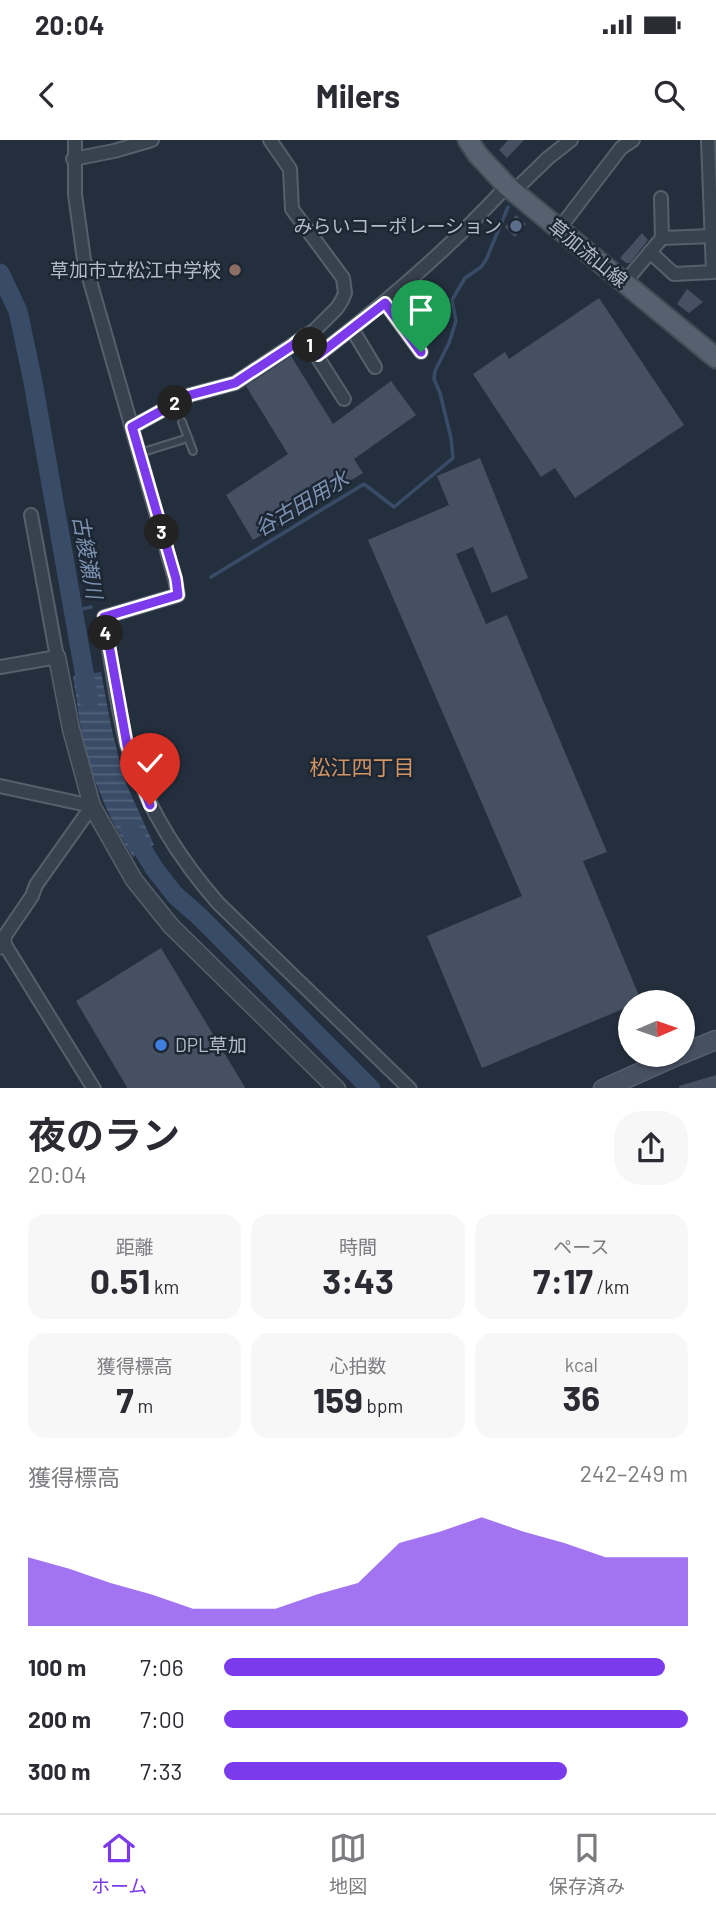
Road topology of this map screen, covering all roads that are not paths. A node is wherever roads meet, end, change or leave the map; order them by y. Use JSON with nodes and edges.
{"nodes":[{"id":1,"x":75,"y":140,"type":"edge"},
{"id":2,"x":152,"y":140,"type":"edge"},
{"id":3,"x":271,"y":140,"type":"edge"},
{"id":4,"x":468,"y":140,"type":"edge"},
{"id":5,"x":571,"y":140,"type":"edge"},
{"id":6,"x":633,"y":140,"type":"edge"},
{"id":7,"x":708,"y":140,"type":"edge"},
{"id":8,"x":74,"y":159,"type":"junction"},
{"id":9,"x":510,"y":189,"type":"junction"},
{"id":10,"x":661,"y":198,"type":"dead end"},
{"id":11,"x":559,"y":229,"type":"junction"},
{"id":12,"x":712,"y":236,"type":"junction"},
{"id":13,"x":663,"y":238,"type":"junction"},
{"id":14,"x":650,"y":252,"type":"junction"},
{"id":15,"x":625,"y":282,"type":"junction"},
{"id":16,"x":385,"y":303,"type":"junction"},
{"id":17,"x":352,"y":329,"type":"junction"},
{"id":18,"x":304,"y":336,"type":"junction"},
{"id":19,"x":421,"y":352,"type":"dead end"},
{"id":20,"x":714,"y":352,"type":"edge"},
{"id":21,"x":318,"y":355,"type":"junction"},
{"id":22,"x":375,"y":367,"type":"dead end"},
{"id":23,"x":344,"y":398,"type":"dead end"},
{"id":24,"x":182,"y":422,"type":"dead end"},
{"id":25,"x":132,"y":427,"type":"junction"},
{"id":26,"x":188,"y":438,"type":"junction"},
{"id":27,"x":193,"y":451,"type":"dead end"},
{"id":28,"x":139,"y":453,"type":"junction"},
{"id":29,"x":31,"y":514,"type":"dead end"},
{"id":30,"x":57,"y":657,"type":"junction"},
{"id":31,"x":0,"y":667,"type":"edge"},
{"id":32,"x":0,"y":786,"type":"edge"},
{"id":33,"x":92,"y":806,"type":"junction"},
{"id":34,"x":1,"y":942,"type":"edge"},
{"id":35,"x":716,"y":1040,"type":"edge"},
{"id":36,"x":695,"y":1049,"type":"edge"},
{"id":37,"x":650,"y":1068,"type":"edge"},
{"id":38,"x":94,"y":1088,"type":"edge"},
{"id":39,"x":337,"y":1088,"type":"edge"},
{"id":40,"x":410,"y":1088,"type":"edge"},
{"id":41,"x":603,"y":1088,"type":"edge"}],
"edges":[{"from":1,"to":8,"type":"street"},
{"from":2,"to":8,"type":"street"},
{"from":3,"to":18,"type":"street"},
{"from":4,"to":9,"type":"main road","name":"草加流山線"},
{"from":5,"to":9,"type":"street"},
{"from":6,"to":11,"type":"street"},
{"from":7,"to":12,"type":"street"},
{"from":8,"to":25,"type":"street"},
{"from":9,"to":11,"type":"main road","name":"草加流山線"},
{"from":9,"to":16,"type":"street"},
{"from":10,"to":13,"type":"street"},
{"from":11,"to":15,"type":"main road","name":"草加流山線"},
{"from":12,"to":13,"type":"street"},
{"from":12,"to":14,"type":"street"},
{"from":13,"to":14,"type":"street"},
{"from":14,"to":15,"type":"street"},
{"from":15,"to":20,"type":"main road","name":"草加流山線"},
{"from":16,"to":17,"type":"street"},
{"from":16,"to":19,"type":"street"},
{"from":17,"to":21,"type":"street"},
{"from":17,"to":22,"type":"street"},
{"from":18,"to":21,"type":"street"},
{"from":18,"to":25,"type":"street"},
{"from":21,"to":23,"type":"street"},
{"from":24,"to":26,"type":"lane"},
{"from":25,"to":28,"type":"street"},
{"from":26,"to":27,"type":"lane"},
{"from":26,"to":28,"type":"lane"},
{"from":28,"to":40,"type":"street"},
{"from":29,"to":30,"type":"street"},
{"from":30,"to":31,"type":"street"},
{"from":30,"to":33,"type":"street"},
{"from":32,"to":33,"type":"street"},
{"from":33,"to":34,"type":"street"},
{"from":33,"to":39,"type":"street"},
{"from":34,"to":38,"type":"street"},
{"from":35,"to":36,"type":"main road"},
{"from":37,"to":41,"type":"main road"}]}
